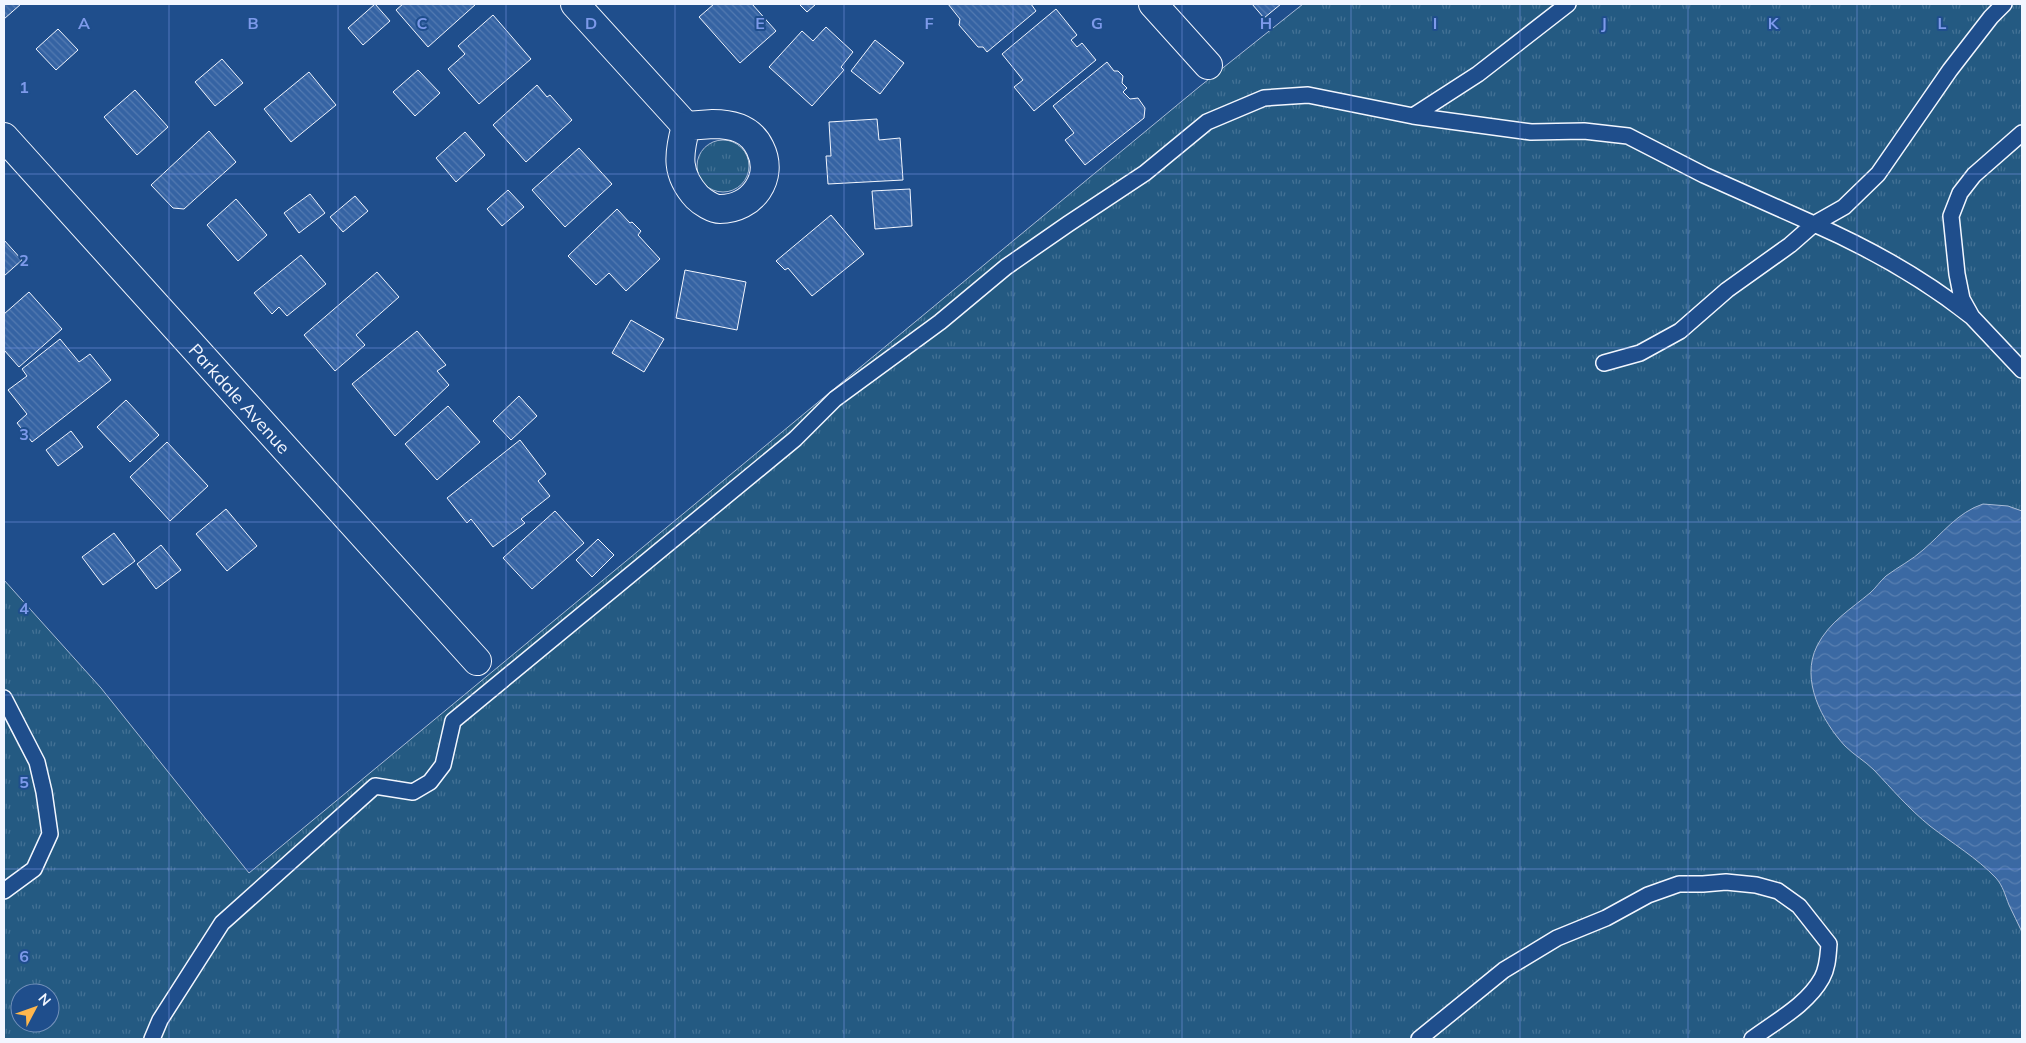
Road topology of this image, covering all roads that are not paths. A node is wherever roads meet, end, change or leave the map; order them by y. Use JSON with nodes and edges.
{"nodes":[{"id":1,"x":575,"y":4,"type":"edge"},
{"id":2,"x":1153,"y":4,"type":"edge"},
{"id":3,"x":1568,"y":4,"type":"edge"},
{"id":4,"x":2004,"y":4,"type":"edge"},
{"id":5,"x":1208,"y":64,"type":"dead end"},
{"id":6,"x":1413,"y":116,"type":"junction"},
{"id":7,"x":686,"y":126,"type":"dead end"},
{"id":8,"x":2022,"y":133,"type":"edge"},
{"id":9,"x":4,"y":136,"type":"edge"},
{"id":10,"x":1814,"y":224,"type":"junction"},
{"id":11,"x":1972,"y":317,"type":"junction"},
{"id":12,"x":1604,"y":363,"type":"dead end"},
{"id":13,"x":2022,"y":370,"type":"edge"},
{"id":14,"x":477,"y":661,"type":"dead end"},
{"id":15,"x":4,"y":698,"type":"edge"},
{"id":16,"x":4,"y":891,"type":"edge"},
{"id":17,"x":152,"y":1039,"type":"edge"},
{"id":18,"x":1419,"y":1039,"type":"edge"},
{"id":19,"x":1752,"y":1039,"type":"edge"}],
"edges":[{"from":1,"to":7,"type":"street"},
{"from":2,"to":5,"type":"street"},
{"from":3,"to":6,"type":"lane"},
{"from":4,"to":10,"type":"lane"},
{"from":6,"to":10,"type":"lane"},
{"from":6,"to":17,"type":"lane"},
{"from":8,"to":11,"type":"lane"},
{"from":9,"to":14,"type":"street","name":"Parkdale Avenue"},
{"from":10,"to":11,"type":"lane"},
{"from":10,"to":12,"type":"lane"},
{"from":11,"to":13,"type":"lane"},
{"from":15,"to":16,"type":"lane"},
{"from":18,"to":19,"type":"lane"}]}
